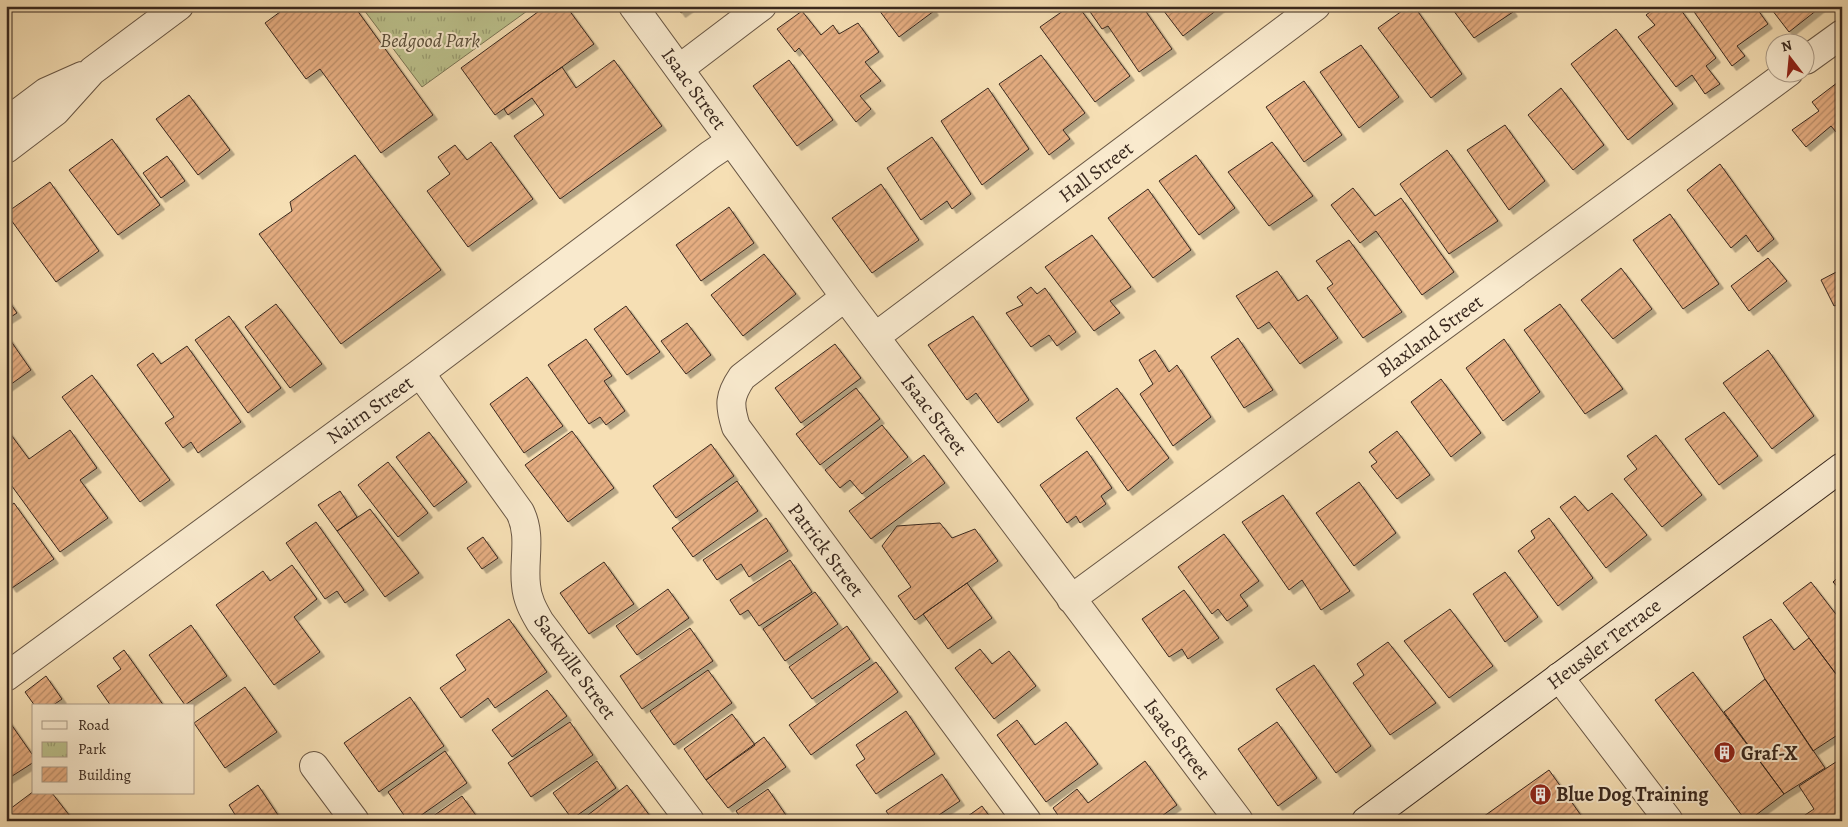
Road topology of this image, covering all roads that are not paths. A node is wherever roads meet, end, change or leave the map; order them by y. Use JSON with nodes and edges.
{"nodes":[{"id":1,"x":179,"y":6,"type":"edge"},
{"id":2,"x":633,"y":6,"type":"edge"},
{"id":3,"x":762,"y":6,"type":"edge"},
{"id":4,"x":1316,"y":6,"type":"edge"},
{"id":5,"x":1842,"y":34,"type":"edge"},
{"id":6,"x":1816,"y":53,"type":"edge"},
{"id":7,"x":679,"y":68,"type":"junction"},
{"id":8,"x":92,"y":71,"type":"junction"},
{"id":9,"x":1775,"y":82,"type":"edge"},
{"id":10,"x":6,"y":122,"type":"edge"},
{"id":11,"x":732,"y":141,"type":"junction"},
{"id":12,"x":6,"y":149,"type":"edge"},
{"id":13,"x":845,"y":297,"type":"junction"},
{"id":14,"x":875,"y":337,"type":"junction"},
{"id":15,"x":420,"y":373,"type":"junction"},
{"id":16,"x":1842,"y":467,"type":"edge"},
{"id":17,"x":1071,"y":599,"type":"junction"},
{"id":18,"x":6,"y":677,"type":"edge"},
{"id":19,"x":1560,"y":678,"type":"junction"},
{"id":20,"x":314,"y":766,"type":"dead end"},
{"id":21,"x":355,"y":821,"type":"edge"},
{"id":22,"x":690,"y":821,"type":"edge"},
{"id":23,"x":1027,"y":821,"type":"edge"},
{"id":24,"x":1239,"y":821,"type":"edge"},
{"id":25,"x":1366,"y":821,"type":"edge"},
{"id":26,"x":1669,"y":821,"type":"edge"}],
"edges":[{"from":1,"to":8,"type":"street"},
{"from":2,"to":7,"type":"street","name":"Isaac Street"},
{"from":3,"to":7,"type":"street"},
{"from":4,"to":14,"type":"street","name":"Hall Street"},
{"from":5,"to":6,"type":"street"},
{"from":7,"to":11,"type":"street","name":"Isaac Street"},
{"from":8,"to":10,"type":"street"},
{"from":8,"to":12,"type":"street"},
{"from":9,"to":17,"type":"street","name":"Blaxland Street"},
{"from":11,"to":13,"type":"street","name":"Isaac Street"},
{"from":11,"to":15,"type":"street","name":"Nairn Street"},
{"from":13,"to":14,"type":"street","name":"Isaac Street"},
{"from":13,"to":23,"type":"street","name":"Patrick Street"},
{"from":14,"to":17,"type":"street","name":"Isaac Street"},
{"from":15,"to":18,"type":"street","name":"Nairn Street"},
{"from":15,"to":22,"type":"street","name":"Sackville Street"},
{"from":16,"to":19,"type":"street","name":"Heussler Terrace"},
{"from":17,"to":24,"type":"street","name":"Isaac Street"},
{"from":19,"to":25,"type":"street","name":"Heussler Terrace"},
{"from":19,"to":26,"type":"street"},
{"from":20,"to":21,"type":"street"}]}
